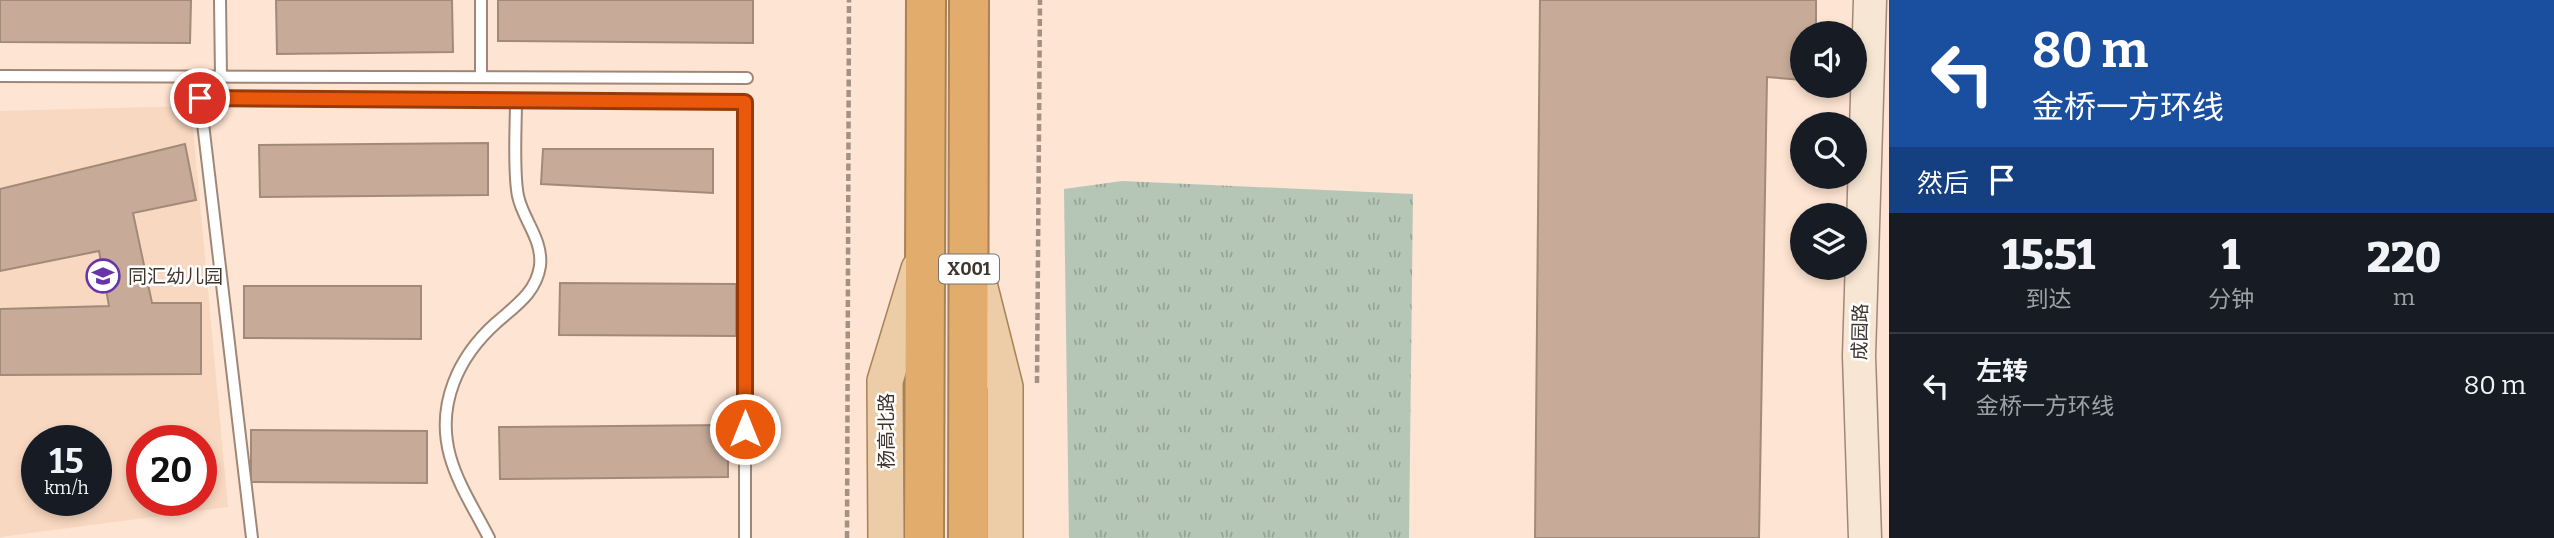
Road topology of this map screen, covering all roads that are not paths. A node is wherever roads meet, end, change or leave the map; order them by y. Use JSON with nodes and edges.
{"nodes":[{"id":1,"x":220,"y":0,"type":"edge"},
{"id":2,"x":481,"y":0,"type":"edge"},
{"id":3,"x":926,"y":0,"type":"edge"},
{"id":4,"x":968,"y":0,"type":"edge"},
{"id":5,"x":1870,"y":0,"type":"edge"},
{"id":6,"x":0,"y":76,"type":"edge"},
{"id":7,"x":220,"y":77,"type":"junction"},
{"id":8,"x":481,"y":77,"type":"junction"},
{"id":9,"x":747,"y":78,"type":"dead end"},
{"id":10,"x":516,"y":100,"type":"junction"},
{"id":11,"x":969,"y":244,"type":"junction"},
{"id":12,"x":926,"y":245,"type":"junction"},
{"id":13,"x":252,"y":538,"type":"edge"},
{"id":14,"x":489,"y":538,"type":"edge"},
{"id":15,"x":745,"y":538,"type":"edge"},
{"id":16,"x":886,"y":538,"type":"edge"},
{"id":17,"x":924,"y":538,"type":"edge"},
{"id":18,"x":968,"y":538,"type":"edge"},
{"id":19,"x":1005,"y":538,"type":"edge"},
{"id":20,"x":1865,"y":538,"type":"edge"}],
"edges":[{"from":1,"to":7,"type":"lane"},
{"from":2,"to":8,"type":"lane"},
{"from":3,"to":12,"type":"highway","name":"杨高北路","number":"X001"},
{"from":4,"to":11,"type":"highway","number":"X001"},
{"from":5,"to":20,"type":"street","name":"成园路"},
{"from":6,"to":7,"type":"lane"},
{"from":7,"to":8,"type":"lane"},
{"from":8,"to":9,"type":"lane"},
{"from":10,"to":13,"type":"lane"},
{"from":10,"to":14,"type":"lane"},
{"from":10,"to":15,"type":"lane"},
{"from":11,"to":18,"type":"highway","number":"X001"},
{"from":11,"to":19,"type":"main road","number":"X001"},
{"from":12,"to":16,"type":"main road","name":"杨高北路","number":"X001"},
{"from":12,"to":17,"type":"highway","name":"杨高北路","number":"X001"}]}
